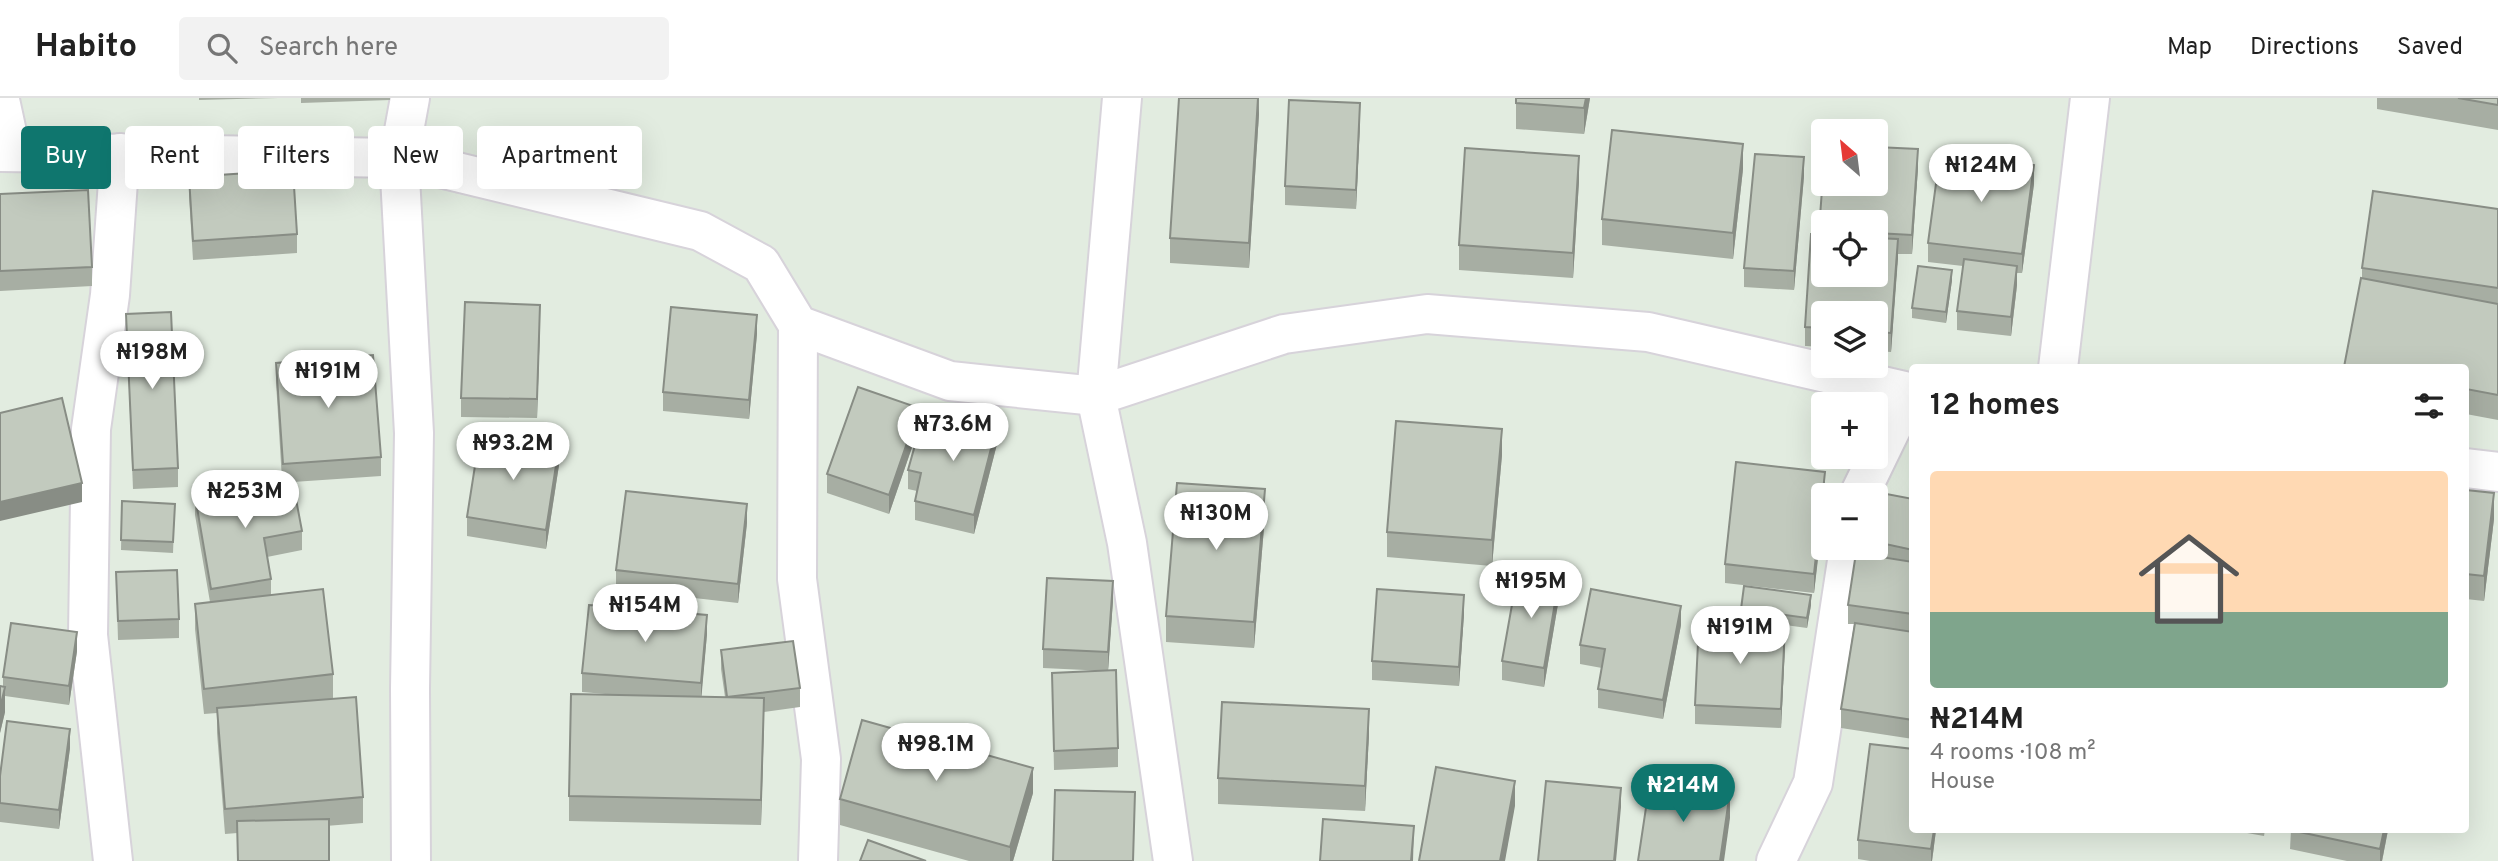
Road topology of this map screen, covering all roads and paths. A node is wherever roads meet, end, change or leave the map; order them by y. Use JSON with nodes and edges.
{"nodes":[{"id":1,"x":410,"y":98,"type":"edge"},
{"id":2,"x":1122,"y":98,"type":"edge"},
{"id":3,"x":2090,"y":98,"type":"edge"},
{"id":4,"x":0,"y":100,"type":"edge"},
{"id":5,"x":404,"y":126,"type":"edge"},
{"id":6,"x":6,"y":151,"type":"edge"},
{"id":7,"x":120,"y":153,"type":"junction"},
{"id":8,"x":368,"y":157,"type":"edge"},
{"id":9,"x":463,"y":174,"type":"edge"},
{"id":10,"x":400,"y":189,"type":"edge"},
{"id":11,"x":798,"y":325,"type":"junction"},
{"id":12,"x":2058,"y":364,"type":"edge"},
{"id":13,"x":1909,"y":393,"type":"edge"},
{"id":14,"x":1096,"y":397,"type":"junction"},
{"id":15,"x":1909,"y":397,"type":"edge"},
{"id":16,"x":2469,"y":468,"type":"edge"},
{"id":17,"x":2498,"y":472,"type":"edge"},
{"id":18,"x":1865,"y":483,"type":"edge"},
{"id":19,"x":1847,"y":560,"type":"edge"},
{"id":20,"x":1785,"y":859,"type":"edge"},
{"id":21,"x":113,"y":861,"type":"edge"},
{"id":22,"x":411,"y":861,"type":"edge"},
{"id":23,"x":818,"y":861,"type":"edge"},
{"id":24,"x":1173,"y":861,"type":"edge"}],
"edges":[{"from":1,"to":5,"type":"street"},
{"from":2,"to":14,"type":"street"},
{"from":3,"to":12,"type":"street"},
{"from":4,"to":6,"type":"street"},
{"from":6,"to":7,"type":"street"},
{"from":7,"to":8,"type":"street"},
{"from":7,"to":21,"type":"street"},
{"from":9,"to":11,"type":"street"},
{"from":10,"to":22,"type":"street"},
{"from":11,"to":14,"type":"street"},
{"from":11,"to":23,"type":"street"},
{"from":13,"to":14,"type":"street"},
{"from":14,"to":24,"type":"street"},
{"from":15,"to":18,"type":"street"},
{"from":16,"to":17,"type":"street"},
{"from":19,"to":20,"type":"street"}]}
